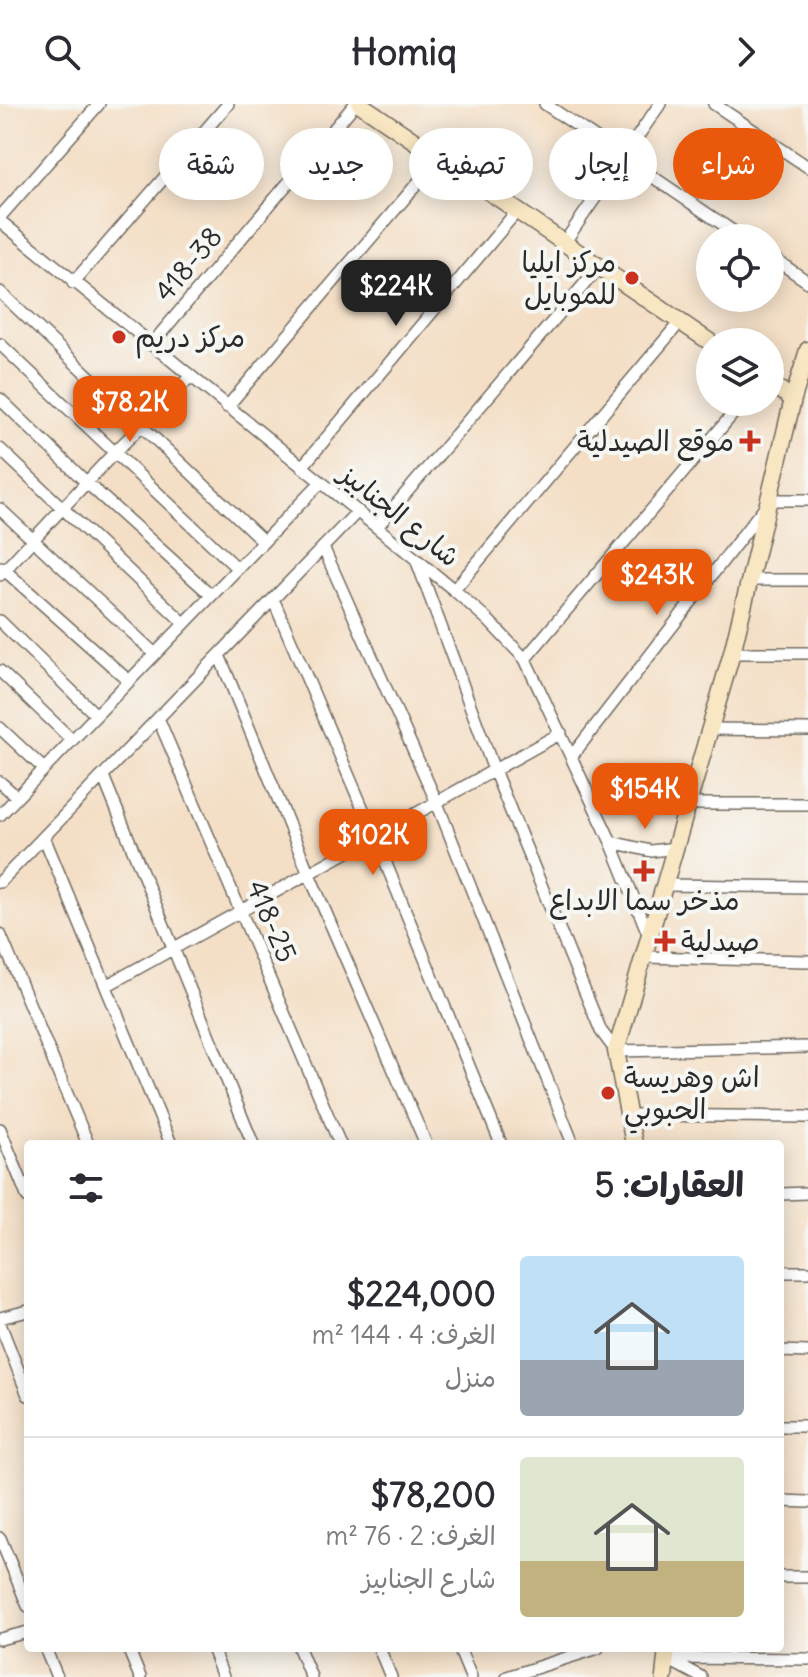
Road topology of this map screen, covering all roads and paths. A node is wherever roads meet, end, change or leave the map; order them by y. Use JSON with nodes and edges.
{"nodes":[{"id":1,"x":99,"y":104,"type":"edge"},
{"id":2,"x":228,"y":104,"type":"edge"},
{"id":3,"x":358,"y":104,"type":"edge"},
{"id":4,"x":545,"y":104,"type":"edge"},
{"id":5,"x":660,"y":104,"type":"edge"},
{"id":6,"x":714,"y":104,"type":"edge"},
{"id":7,"x":580,"y":128,"type":"edge"},
{"id":8,"x":644,"y":128,"type":"edge"},
{"id":9,"x":409,"y":138,"type":"edge"},
{"id":10,"x":808,"y":167,"type":"edge"},
{"id":11,"x":657,"y":180,"type":"edge"},
{"id":12,"x":409,"y":193,"type":"edge"},
{"id":13,"x":501,"y":200,"type":"edge"},
{"id":14,"x":594,"y":200,"type":"edge"},
{"id":15,"x":517,"y":211,"type":"junction"},
{"id":16,"x":0,"y":219,"type":"edge"},
{"id":17,"x":722,"y":224,"type":"edge"},
{"id":18,"x":564,"y":243,"type":"junction"},
{"id":19,"x":784,"y":266,"type":"edge"},
{"id":20,"x":599,"y":267,"type":"junction"},
{"id":21,"x":808,"y":282,"type":"edge"},
{"id":22,"x":73,"y":283,"type":"junction"},
{"id":23,"x":0,"y":292,"type":"edge"},
{"id":24,"x":680,"y":322,"type":"junction"},
{"id":25,"x":696,"y":333,"type":"edge"},
{"id":26,"x":0,"y":344,"type":"edge"},
{"id":27,"x":151,"y":345,"type":"junction"},
{"id":28,"x":808,"y":350,"type":"edge"},
{"id":29,"x":190,"y":377,"type":"junction"},
{"id":30,"x":801,"y":402,"type":"edge"},
{"id":31,"x":2,"y":406,"type":"edge"},
{"id":32,"x":227,"y":407,"type":"junction"},
{"id":33,"x":731,"y":416,"type":"edge"},
{"id":34,"x":141,"y":426,"type":"junction"},
{"id":35,"x":0,"y":449,"type":"edge"},
{"id":36,"x":114,"y":453,"type":"junction"},
{"id":37,"x":302,"y":467,"type":"junction"},
{"id":38,"x":321,"y":482,"type":"junction"},
{"id":39,"x":87,"y":483,"type":"junction"},
{"id":40,"x":770,"y":500,"type":"junction"},
{"id":41,"x":808,"y":500,"type":"edge"},
{"id":42,"x":0,"y":509,"type":"edge"},
{"id":43,"x":62,"y":509,"type":"junction"},
{"id":44,"x":358,"y":511,"type":"junction"},
{"id":45,"x":377,"y":527,"type":"junction"},
{"id":46,"x":32,"y":541,"type":"junction"},
{"id":47,"x":263,"y":541,"type":"junction"},
{"id":48,"x":323,"y":547,"type":"junction"},
{"id":49,"x":416,"y":558,"type":"junction"},
{"id":50,"x":237,"y":568,"type":"junction"},
{"id":51,"x":2,"y":570,"type":"edge"},
{"id":52,"x":752,"y":580,"type":"junction"},
{"id":53,"x":808,"y":580,"type":"edge"},
{"id":54,"x":454,"y":590,"type":"junction"},
{"id":55,"x":211,"y":595,"type":"junction"},
{"id":56,"x":273,"y":599,"type":"junction"},
{"id":57,"x":0,"y":621,"type":"edge"},
{"id":58,"x":184,"y":623,"type":"junction"},
{"id":59,"x":732,"y":653,"type":"junction"},
{"id":60,"x":808,"y":653,"type":"edge"},
{"id":61,"x":155,"y":654,"type":"junction"},
{"id":62,"x":219,"y":655,"type":"junction"},
{"id":63,"x":525,"y":659,"type":"junction"},
{"id":64,"x":0,"y":671,"type":"edge"},
{"id":65,"x":129,"y":681,"type":"junction"},
{"id":66,"x":96,"y":715,"type":"junction"},
{"id":67,"x":158,"y":718,"type":"junction"},
{"id":68,"x":0,"y":728,"type":"edge"},
{"id":69,"x":710,"y":729,"type":"junction"},
{"id":70,"x":808,"y":730,"type":"edge"},
{"id":71,"x":561,"y":733,"type":"junction"},
{"id":72,"x":72,"y":740,"type":"junction"},
{"id":73,"x":572,"y":756,"type":"junction"},
{"id":74,"x":44,"y":769,"type":"junction"},
{"id":75,"x":494,"y":770,"type":"junction"},
{"id":76,"x":103,"y":776,"type":"junction"},
{"id":77,"x":0,"y":782,"type":"edge"},
{"id":78,"x":17,"y":797,"type":"junction"},
{"id":79,"x":437,"y":803,"type":"junction"},
{"id":80,"x":688,"y":804,"type":"junction"},
{"id":81,"x":808,"y":804,"type":"edge"},
{"id":82,"x":0,"y":815,"type":"edge"},
{"id":83,"x":44,"y":837,"type":"junction"},
{"id":84,"x":375,"y":837,"type":"junction"},
{"id":85,"x":611,"y":842,"type":"junction"},
{"id":86,"x":676,"y":848,"type":"junction"},
{"id":87,"x":309,"y":874,"type":"junction"},
{"id":88,"x":0,"y":882,"type":"edge"},
{"id":89,"x":666,"y":885,"type":"junction"},
{"id":90,"x":808,"y":887,"type":"edge"},
{"id":91,"x":243,"y":911,"type":"junction"},
{"id":92,"x":0,"y":934,"type":"edge"},
{"id":93,"x":650,"y":940,"type":"junction"},
{"id":94,"x":173,"y":949,"type":"junction"},
{"id":95,"x":644,"y":957,"type":"junction"},
{"id":96,"x":808,"y":961,"type":"edge"},
{"id":97,"x":106,"y":986,"type":"junction"},
{"id":98,"x":808,"y":1047,"type":"edge"},
{"id":99,"x":616,"y":1051,"type":"junction"},
{"id":100,"x":631,"y":1115,"type":"junction"},
{"id":101,"x":808,"y":1117,"type":"edge"},
{"id":102,"x":0,"y":1129,"type":"edge"},
{"id":103,"x":86,"y":1140,"type":"edge"},
{"id":104,"x":169,"y":1140,"type":"edge"},
{"id":105,"x":251,"y":1140,"type":"edge"},
{"id":106,"x":338,"y":1140,"type":"edge"},
{"id":107,"x":424,"y":1140,"type":"edge"},
{"id":108,"x":499,"y":1140,"type":"edge"},
{"id":109,"x":571,"y":1140,"type":"edge"},
{"id":110,"x":634,"y":1140,"type":"edge"},
{"id":111,"x":24,"y":1188,"type":"edge"},
{"id":112,"x":808,"y":1193,"type":"edge"},
{"id":113,"x":784,"y":1194,"type":"edge"},
{"id":114,"x":784,"y":1272,"type":"edge"},
{"id":115,"x":808,"y":1272,"type":"edge"},
{"id":116,"x":24,"y":1312,"type":"edge"},
{"id":117,"x":0,"y":1318,"type":"edge"},
{"id":118,"x":0,"y":1324,"type":"edge"},
{"id":119,"x":784,"y":1351,"type":"edge"},
{"id":120,"x":808,"y":1352,"type":"edge"},
{"id":121,"x":24,"y":1385,"type":"edge"},
{"id":122,"x":784,"y":1426,"type":"edge"},
{"id":123,"x":808,"y":1426,"type":"edge"},
{"id":124,"x":784,"y":1501,"type":"edge"},
{"id":125,"x":808,"y":1502,"type":"edge"},
{"id":126,"x":0,"y":1538,"type":"edge"},
{"id":127,"x":784,"y":1577,"type":"edge"},
{"id":128,"x":808,"y":1577,"type":"edge"},
{"id":129,"x":24,"y":1596,"type":"edge"},
{"id":130,"x":24,"y":1633,"type":"edge"},
{"id":131,"x":0,"y":1639,"type":"edge"},
{"id":132,"x":47,"y":1652,"type":"edge"},
{"id":133,"x":130,"y":1652,"type":"edge"},
{"id":134,"x":214,"y":1652,"type":"edge"},
{"id":135,"x":301,"y":1652,"type":"edge"},
{"id":136,"x":381,"y":1652,"type":"edge"},
{"id":137,"x":461,"y":1652,"type":"edge"},
{"id":138,"x":585,"y":1652,"type":"edge"},
{"id":139,"x":667,"y":1653,"type":"edge"},
{"id":140,"x":808,"y":1659,"type":"edge"},
{"id":141,"x":57,"y":1677,"type":"edge"},
{"id":142,"x":140,"y":1677,"type":"edge"},
{"id":143,"x":223,"y":1677,"type":"edge"},
{"id":144,"x":311,"y":1677,"type":"edge"},
{"id":145,"x":391,"y":1677,"type":"edge"},
{"id":146,"x":471,"y":1677,"type":"edge"},
{"id":147,"x":507,"y":1677,"type":"edge"},
{"id":148,"x":664,"y":1677,"type":"edge"},
{"id":149,"x":701,"y":1677,"type":"edge"}],
"edges":[{"from":1,"to":16,"type":"street"},
{"from":2,"to":22,"type":"street"},
{"from":3,"to":9,"type":"street"},
{"from":3,"to":27,"type":"street","name":"418-38"},
{"from":4,"to":7,"type":"street"},
{"from":5,"to":8,"type":"street"},
{"from":6,"to":10,"type":"street"},
{"from":11,"to":17,"type":"street"},
{"from":12,"to":32,"type":"street"},
{"from":13,"to":15,"type":"street"},
{"from":14,"to":18,"type":"street"},
{"from":15,"to":18,"type":"street"},
{"from":15,"to":37,"type":"street"},
{"from":16,"to":22,"type":"street","name":"شارع الجنابيز"},
{"from":18,"to":20,"type":"street"},
{"from":19,"to":21,"type":"street"},
{"from":20,"to":24,"type":"street"},
{"from":20,"to":45,"type":"street"},
{"from":22,"to":27,"type":"street","name":"شارع الجنابيز"},
{"from":23,"to":34,"type":"street"},
{"from":24,"to":25,"type":"street"},
{"from":24,"to":54,"type":"street"},
{"from":26,"to":36,"type":"street"},
{"from":27,"to":29,"type":"street","name":"شارع الجنابيز"},
{"from":28,"to":30,"type":"street"},
{"from":29,"to":32,"type":"street","name":"شارع الجنابيز"},
{"from":29,"to":34,"type":"street"},
{"from":30,"to":40,"type":"street"},
{"from":31,"to":39,"type":"street"},
{"from":32,"to":37,"type":"street","name":"شارع الجنابيز"},
{"from":33,"to":63,"type":"street"},
{"from":34,"to":36,"type":"street"},
{"from":34,"to":47,"type":"street"},
{"from":35,"to":43,"type":"street"},
{"from":36,"to":39,"type":"street"},
{"from":36,"to":50,"type":"street"},
{"from":37,"to":38,"type":"street","name":"شارع الجنابيز"},
{"from":38,"to":44,"type":"street","name":"شارع الجنابيز"},
{"from":38,"to":47,"type":"street"},
{"from":39,"to":43,"type":"street"},
{"from":39,"to":55,"type":"street"},
{"from":40,"to":41,"type":"street"},
{"from":40,"to":52,"type":"street"},
{"from":40,"to":73,"type":"street"},
{"from":42,"to":46,"type":"street"},
{"from":43,"to":46,"type":"street"},
{"from":43,"to":58,"type":"street"},
{"from":44,"to":45,"type":"street","name":"شارع الجنابيز"},
{"from":44,"to":48,"type":"street"},
{"from":45,"to":49,"type":"street","name":"شارع الجنابيز"},
{"from":46,"to":51,"type":"street"},
{"from":46,"to":61,"type":"street"},
{"from":47,"to":50,"type":"street"},
{"from":48,"to":56,"type":"street"},
{"from":48,"to":79,"type":"street"},
{"from":49,"to":54,"type":"street","name":"شارع الجنابيز"},
{"from":49,"to":75,"type":"street"},
{"from":50,"to":55,"type":"street"},
{"from":51,"to":65,"type":"street"},
{"from":52,"to":53,"type":"street"},
{"from":52,"to":59,"type":"street"},
{"from":54,"to":63,"type":"street","name":"شارع الجنابيز"},
{"from":55,"to":58,"type":"street"},
{"from":56,"to":62,"type":"street"},
{"from":56,"to":84,"type":"street"},
{"from":57,"to":66,"type":"street"},
{"from":58,"to":61,"type":"street"},
{"from":59,"to":60,"type":"street"},
{"from":59,"to":69,"type":"street"},
{"from":61,"to":65,"type":"street"},
{"from":62,"to":67,"type":"street"},
{"from":62,"to":87,"type":"street"},
{"from":63,"to":71,"type":"street","name":"شارع الجنابيز"},
{"from":64,"to":72,"type":"street"},
{"from":65,"to":66,"type":"street"},
{"from":66,"to":72,"type":"street"},
{"from":67,"to":76,"type":"street"},
{"from":67,"to":91,"type":"street","name":"418-25"},
{"from":68,"to":74,"type":"street"},
{"from":69,"to":70,"type":"street"},
{"from":69,"to":80,"type":"street"},
{"from":71,"to":73,"type":"street","name":"شارع الجنابيز"},
{"from":71,"to":75,"type":"street"},
{"from":72,"to":74,"type":"street"},
{"from":73,"to":85,"type":"street","name":"شارع الجنابيز"},
{"from":74,"to":78,"type":"street"},
{"from":75,"to":79,"type":"street"},
{"from":75,"to":99,"type":"street"},
{"from":76,"to":83,"type":"street"},
{"from":76,"to":94,"type":"street"},
{"from":77,"to":78,"type":"street"},
{"from":78,"to":82,"type":"street"},
{"from":79,"to":84,"type":"street"},
{"from":79,"to":109,"type":"street"},
{"from":80,"to":81,"type":"street"},
{"from":80,"to":86,"type":"street"},
{"from":83,"to":88,"type":"street"},
{"from":83,"to":97,"type":"street"},
{"from":84,"to":87,"type":"street"},
{"from":84,"to":108,"type":"street"},
{"from":85,"to":86,"type":"street"},
{"from":85,"to":93,"type":"street","name":"شارع الجنابيز"},
{"from":86,"to":89,"type":"street"},
{"from":87,"to":91,"type":"street"},
{"from":87,"to":107,"type":"street"},
{"from":89,"to":90,"type":"street"},
{"from":89,"to":93,"type":"street"},
{"from":91,"to":94,"type":"street"},
{"from":91,"to":106,"type":"street","name":"418-25"},
{"from":92,"to":103,"type":"street"},
{"from":93,"to":95,"type":"street"},
{"from":94,"to":97,"type":"street"},
{"from":94,"to":105,"type":"street"},
{"from":95,"to":96,"type":"street"},
{"from":95,"to":99,"type":"street"},
{"from":97,"to":104,"type":"street"},
{"from":98,"to":99,"type":"street"},
{"from":99,"to":100,"type":"street"},
{"from":100,"to":101,"type":"street"},
{"from":100,"to":110,"type":"street"},
{"from":102,"to":111,"type":"street"},
{"from":112,"to":113,"type":"street"},
{"from":114,"to":115,"type":"street"},
{"from":116,"to":117,"type":"street"},
{"from":118,"to":121,"type":"street"},
{"from":119,"to":120,"type":"street"},
{"from":122,"to":123,"type":"street"},
{"from":124,"to":125,"type":"street"},
{"from":126,"to":129,"type":"street"},
{"from":127,"to":128,"type":"street"},
{"from":130,"to":131,"type":"street"},
{"from":132,"to":141,"type":"street"},
{"from":133,"to":142,"type":"street"},
{"from":134,"to":143,"type":"street"},
{"from":135,"to":144,"type":"street"},
{"from":136,"to":145,"type":"street"},
{"from":137,"to":146,"type":"street"},
{"from":138,"to":147,"type":"street"},
{"from":139,"to":140,"type":"street"},
{"from":139,"to":148,"type":"street"},
{"from":139,"to":149,"type":"street"}]}
